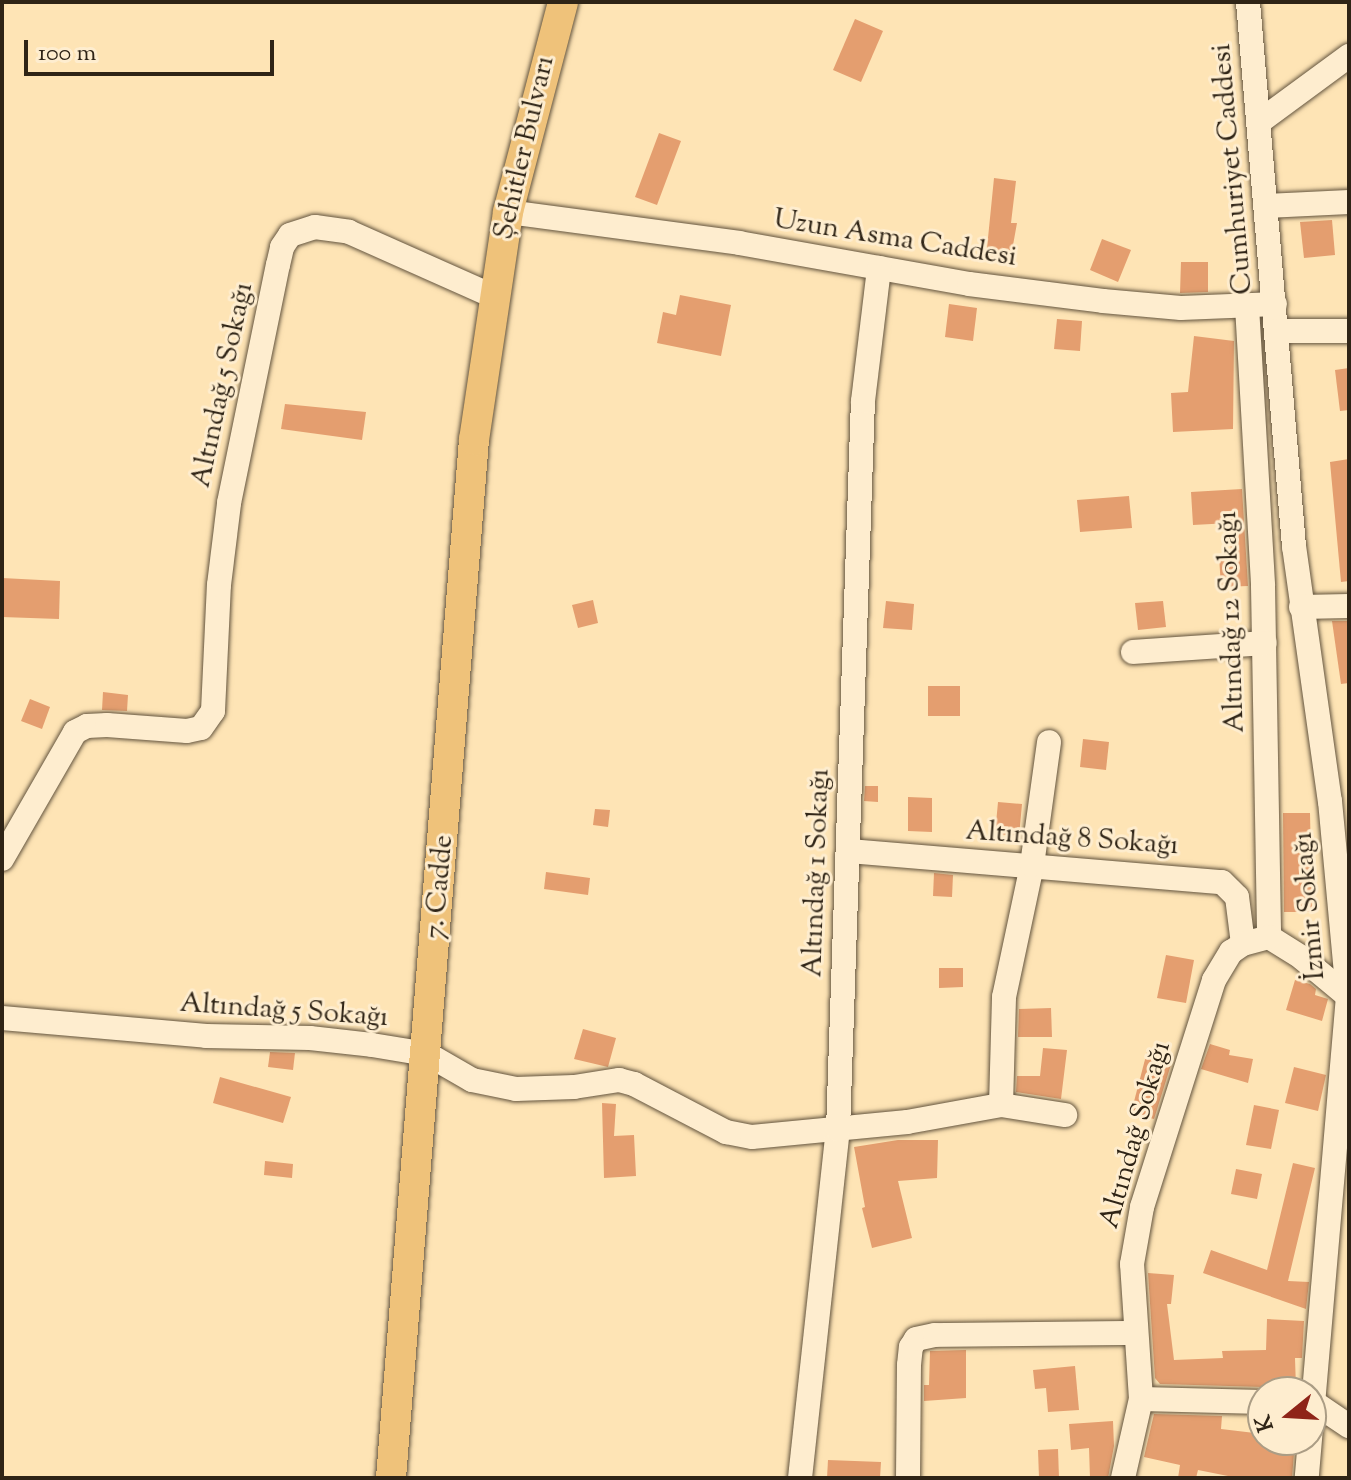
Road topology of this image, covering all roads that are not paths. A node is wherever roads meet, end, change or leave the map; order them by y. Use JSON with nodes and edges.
{"nodes":[{"id":1,"x":563,"y":2,"type":"edge"},
{"id":2,"x":1248,"y":2,"type":"edge"},
{"id":3,"x":1349,"y":56,"type":"edge"},
{"id":4,"x":1259,"y":122,"type":"junction"},
{"id":5,"x":1349,"y":202,"type":"edge"},
{"id":6,"x":1266,"y":206,"type":"junction"},
{"id":7,"x":508,"y":212,"type":"junction"},
{"id":8,"x":879,"y":268,"type":"junction"},
{"id":9,"x":493,"y":296,"type":"junction"},
{"id":10,"x":1275,"y":304,"type":"junction"},
{"id":11,"x":1247,"y":306,"type":"junction"},
{"id":12,"x":1277,"y":331,"type":"junction"},
{"id":13,"x":1349,"y":331,"type":"edge"},
{"id":14,"x":1349,"y":606,"type":"edge"},
{"id":15,"x":1301,"y":607,"type":"junction"},
{"id":16,"x":1265,"y":643,"type":"junction"},
{"id":17,"x":1133,"y":652,"type":"dead end"},
{"id":18,"x":1049,"y":742,"type":"dead end"},
{"id":19,"x":1339,"y":800,"type":"edge"},
{"id":20,"x":849,"y":851,"type":"junction"},
{"id":21,"x":2,"y":859,"type":"edge"},
{"id":22,"x":1032,"y":865,"type":"junction"},
{"id":23,"x":1269,"y":937,"type":"junction"},
{"id":24,"x":1243,"y":944,"type":"junction"},
{"id":25,"x":1349,"y":997,"type":"edge"},
{"id":26,"x":2,"y":1018,"type":"edge"},
{"id":27,"x":427,"y":1054,"type":"junction"},
{"id":28,"x":1001,"y":1105,"type":"junction"},
{"id":29,"x":1065,"y":1115,"type":"dead end"},
{"id":30,"x":838,"y":1130,"type":"junction"},
{"id":31,"x":1136,"y":1333,"type":"junction"},
{"id":32,"x":1316,"y":1376,"type":"edge"},
{"id":33,"x":1141,"y":1399,"type":"junction"},
{"id":34,"x":1247,"y":1402,"type":"edge"},
{"id":35,"x":1327,"y":1405,"type":"edge"},
{"id":36,"x":1349,"y":1407,"type":"edge"},
{"id":37,"x":1327,"y":1412,"type":"edge"},
{"id":38,"x":1349,"y":1426,"type":"edge"},
{"id":39,"x":1309,"y":1456,"type":"edge"},
{"id":40,"x":391,"y":1478,"type":"edge"},
{"id":41,"x":800,"y":1478,"type":"edge"},
{"id":42,"x":908,"y":1478,"type":"edge"},
{"id":43,"x":1123,"y":1478,"type":"edge"},
{"id":44,"x":1307,"y":1478,"type":"edge"}],
"edges":[{"from":1,"to":7,"type":"main road","name":"Şehitler Bulvarı"},
{"from":2,"to":4,"type":"street","name":"Cumhuriyet Caddesi"},
{"from":3,"to":4,"type":"street"},
{"from":4,"to":6,"type":"street","name":"Cumhuriyet Caddesi"},
{"from":5,"to":6,"type":"street"},
{"from":6,"to":10,"type":"street","name":"Cumhuriyet Caddesi"},
{"from":7,"to":8,"type":"street","name":"Uzun Asma Caddesi"},
{"from":7,"to":9,"type":"main road","name":"Şehitler Bulvarı"},
{"from":8,"to":11,"type":"street","name":"Uzun Asma Caddesi"},
{"from":8,"to":20,"type":"street","name":"Altındağ 1 Sokağı"},
{"from":9,"to":21,"type":"street","name":"Altındağ 5 Sokağı"},
{"from":9,"to":27,"type":"main road","name":"7. Cadde"},
{"from":10,"to":11,"type":"street","name":"Uzun Asma Caddesi"},
{"from":10,"to":12,"type":"street","name":"Cumhuriyet Caddesi"},
{"from":11,"to":16,"type":"street","name":"Altındağ 12 Sokağı"},
{"from":12,"to":13,"type":"street"},
{"from":12,"to":15,"type":"street","name":"İzmir Sokağı"},
{"from":14,"to":15,"type":"street"},
{"from":15,"to":19,"type":"street","name":"İzmir Sokağı"},
{"from":16,"to":17,"type":"street"},
{"from":16,"to":23,"type":"street","name":"Altındağ 12 Sokağı"},
{"from":18,"to":22,"type":"street"},
{"from":19,"to":25,"type":"street","name":"İzmir Sokağı"},
{"from":20,"to":22,"type":"street","name":"Altındağ 8 Sokağı"},
{"from":20,"to":30,"type":"street","name":"Altındağ 1 Sokağı"},
{"from":22,"to":24,"type":"street","name":"Altındağ 8 Sokağı"},
{"from":22,"to":28,"type":"street"},
{"from":23,"to":24,"type":"street"},
{"from":23,"to":25,"type":"street"},
{"from":24,"to":31,"type":"street","name":"Altındağ Sokağı"},
{"from":25,"to":32,"type":"street","name":"İzmir Sokağı"},
{"from":26,"to":27,"type":"street","name":"Altındağ 5 Sokağı"},
{"from":27,"to":30,"type":"street","name":"Altındağ 5 Sokağı"},
{"from":27,"to":40,"type":"main road","name":"7. Cadde"},
{"from":28,"to":29,"type":"street","name":"Altındağ 5 Sokağı"},
{"from":28,"to":30,"type":"street","name":"Altındağ 5 Sokağı"},
{"from":30,"to":41,"type":"street","name":"Altındağ 1 Sokağı"},
{"from":31,"to":33,"type":"street","name":"Altındağ Sokağı"},
{"from":31,"to":42,"type":"street"},
{"from":33,"to":34,"type":"street"},
{"from":33,"to":43,"type":"street","name":"Altındağ Sokağı"},
{"from":35,"to":36,"type":"street"},
{"from":37,"to":38,"type":"street"},
{"from":39,"to":44,"type":"street","name":"İzmir Sokağı"}]}
